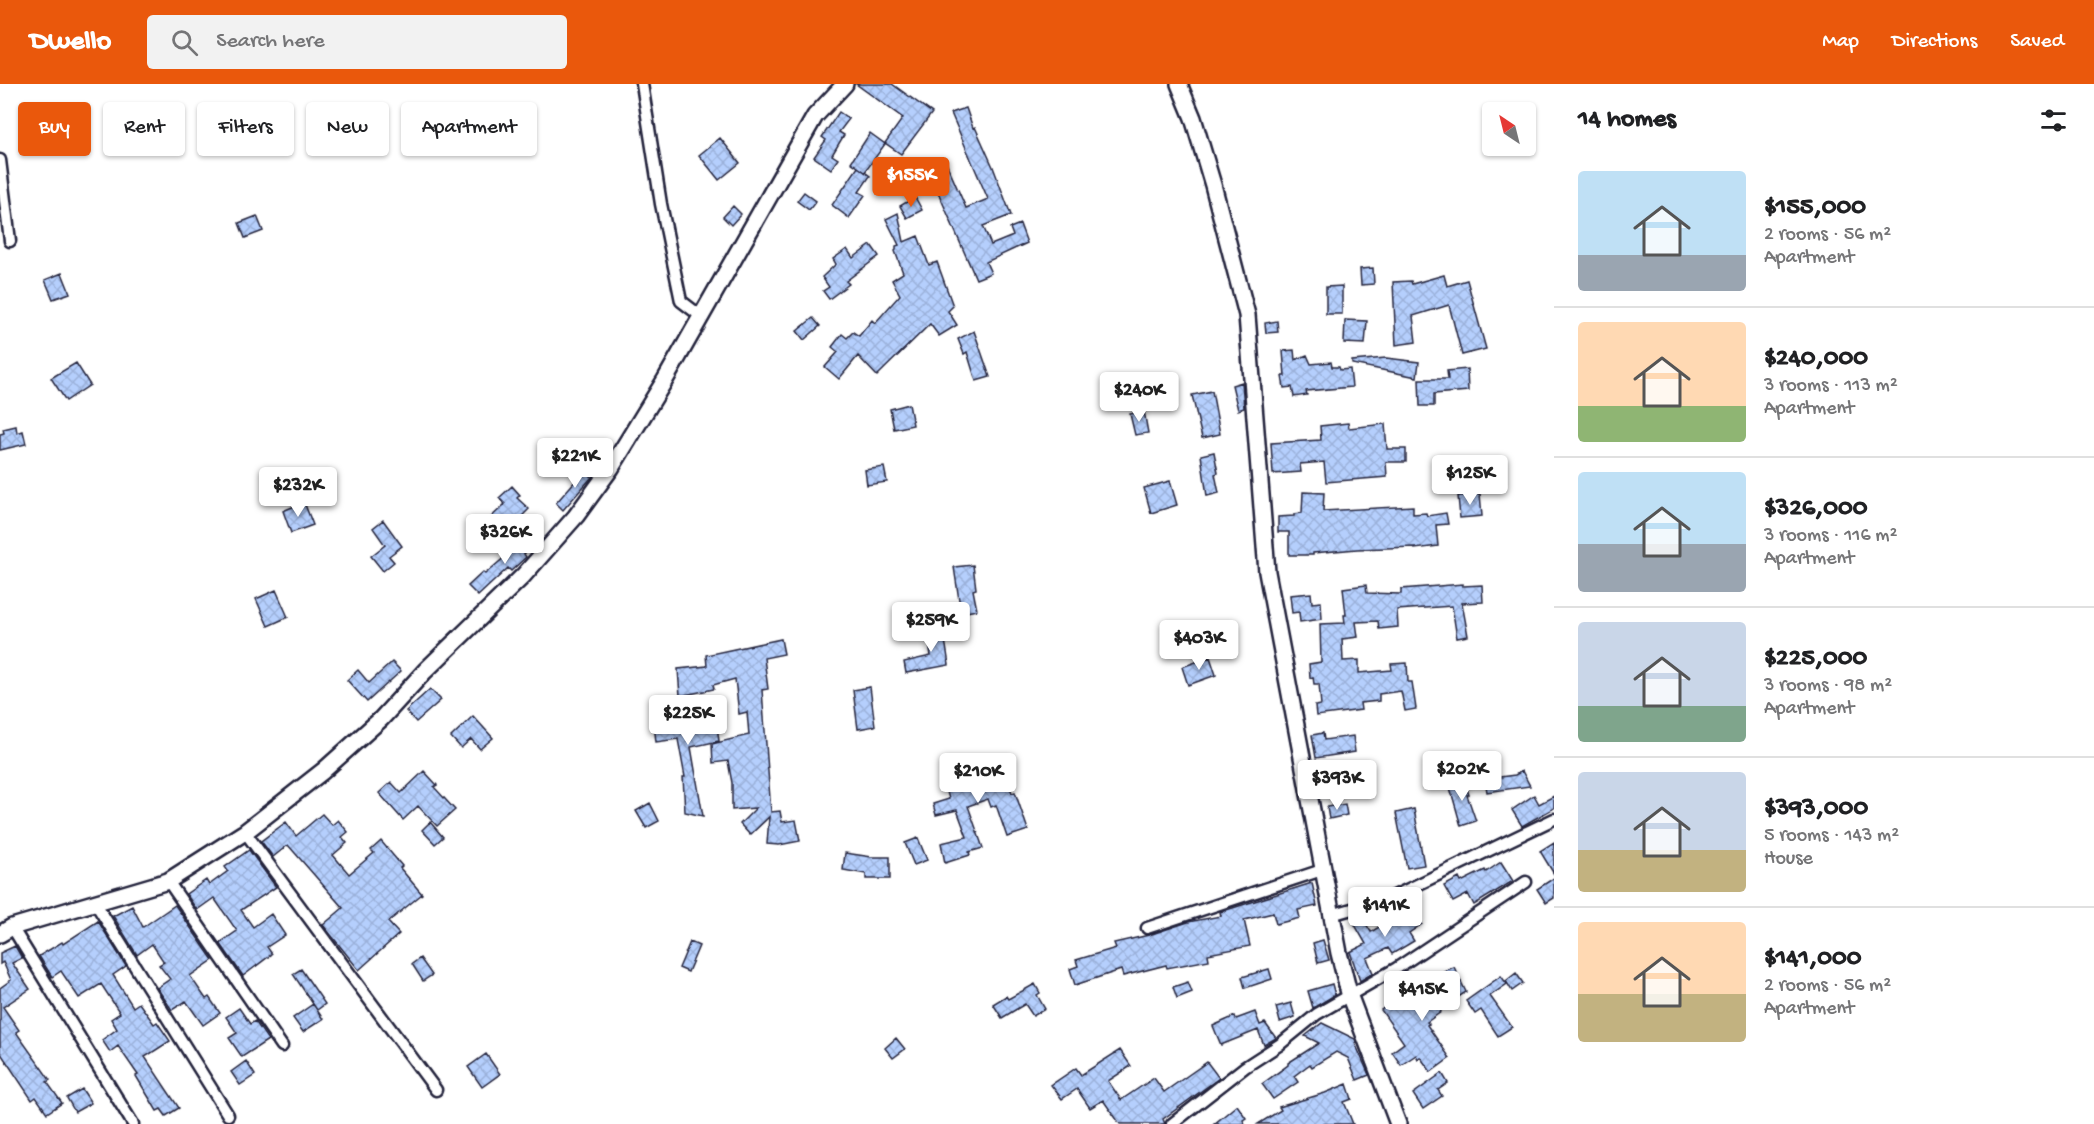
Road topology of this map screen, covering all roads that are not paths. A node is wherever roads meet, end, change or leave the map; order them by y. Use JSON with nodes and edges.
{"nodes":[{"id":1,"x":642,"y":84,"type":"edge"},
{"id":2,"x":845,"y":84,"type":"edge"},
{"id":3,"x":1179,"y":84,"type":"edge"},
{"id":4,"x":0,"y":160,"type":"edge"},
{"id":5,"x":10,"y":241,"type":"dead end"},
{"id":6,"x":702,"y":317,"type":"junction"},
{"id":7,"x":1554,"y":819,"type":"edge"},
{"id":8,"x":245,"y":832,"type":"junction"},
{"id":9,"x":1322,"y":870,"type":"junction"},
{"id":10,"x":168,"y":881,"type":"junction"},
{"id":11,"x":1526,"y":882,"type":"dead end"},
{"id":12,"x":96,"y":904,"type":"junction"},
{"id":13,"x":1331,"y":915,"type":"junction"},
{"id":14,"x":1147,"y":928,"type":"dead end"},
{"id":15,"x":6,"y":930,"type":"edge"},
{"id":16,"x":1350,"y":997,"type":"junction"},
{"id":17,"x":282,"y":1046,"type":"dead end"},
{"id":18,"x":436,"y":1090,"type":"dead end"},
{"id":19,"x":228,"y":1115,"type":"dead end"},
{"id":20,"x":133,"y":1124,"type":"edge"},
{"id":21,"x":1172,"y":1124,"type":"edge"},
{"id":22,"x":1398,"y":1124,"type":"edge"}],
"edges":[{"from":1,"to":6,"type":"street"},
{"from":2,"to":6,"type":"main road"},
{"from":3,"to":9,"type":"main road"},
{"from":4,"to":5,"type":"street"},
{"from":6,"to":8,"type":"main road"},
{"from":7,"to":13,"type":"street"},
{"from":8,"to":10,"type":"main road"},
{"from":8,"to":18,"type":"street"},
{"from":9,"to":13,"type":"main road"},
{"from":9,"to":14,"type":"street"},
{"from":10,"to":12,"type":"main road"},
{"from":10,"to":17,"type":"street"},
{"from":11,"to":16,"type":"street"},
{"from":12,"to":15,"type":"main road"},
{"from":12,"to":19,"type":"street"},
{"from":13,"to":16,"type":"main road"},
{"from":15,"to":20,"type":"street"},
{"from":16,"to":21,"type":"street"},
{"from":16,"to":22,"type":"main road"}]}
